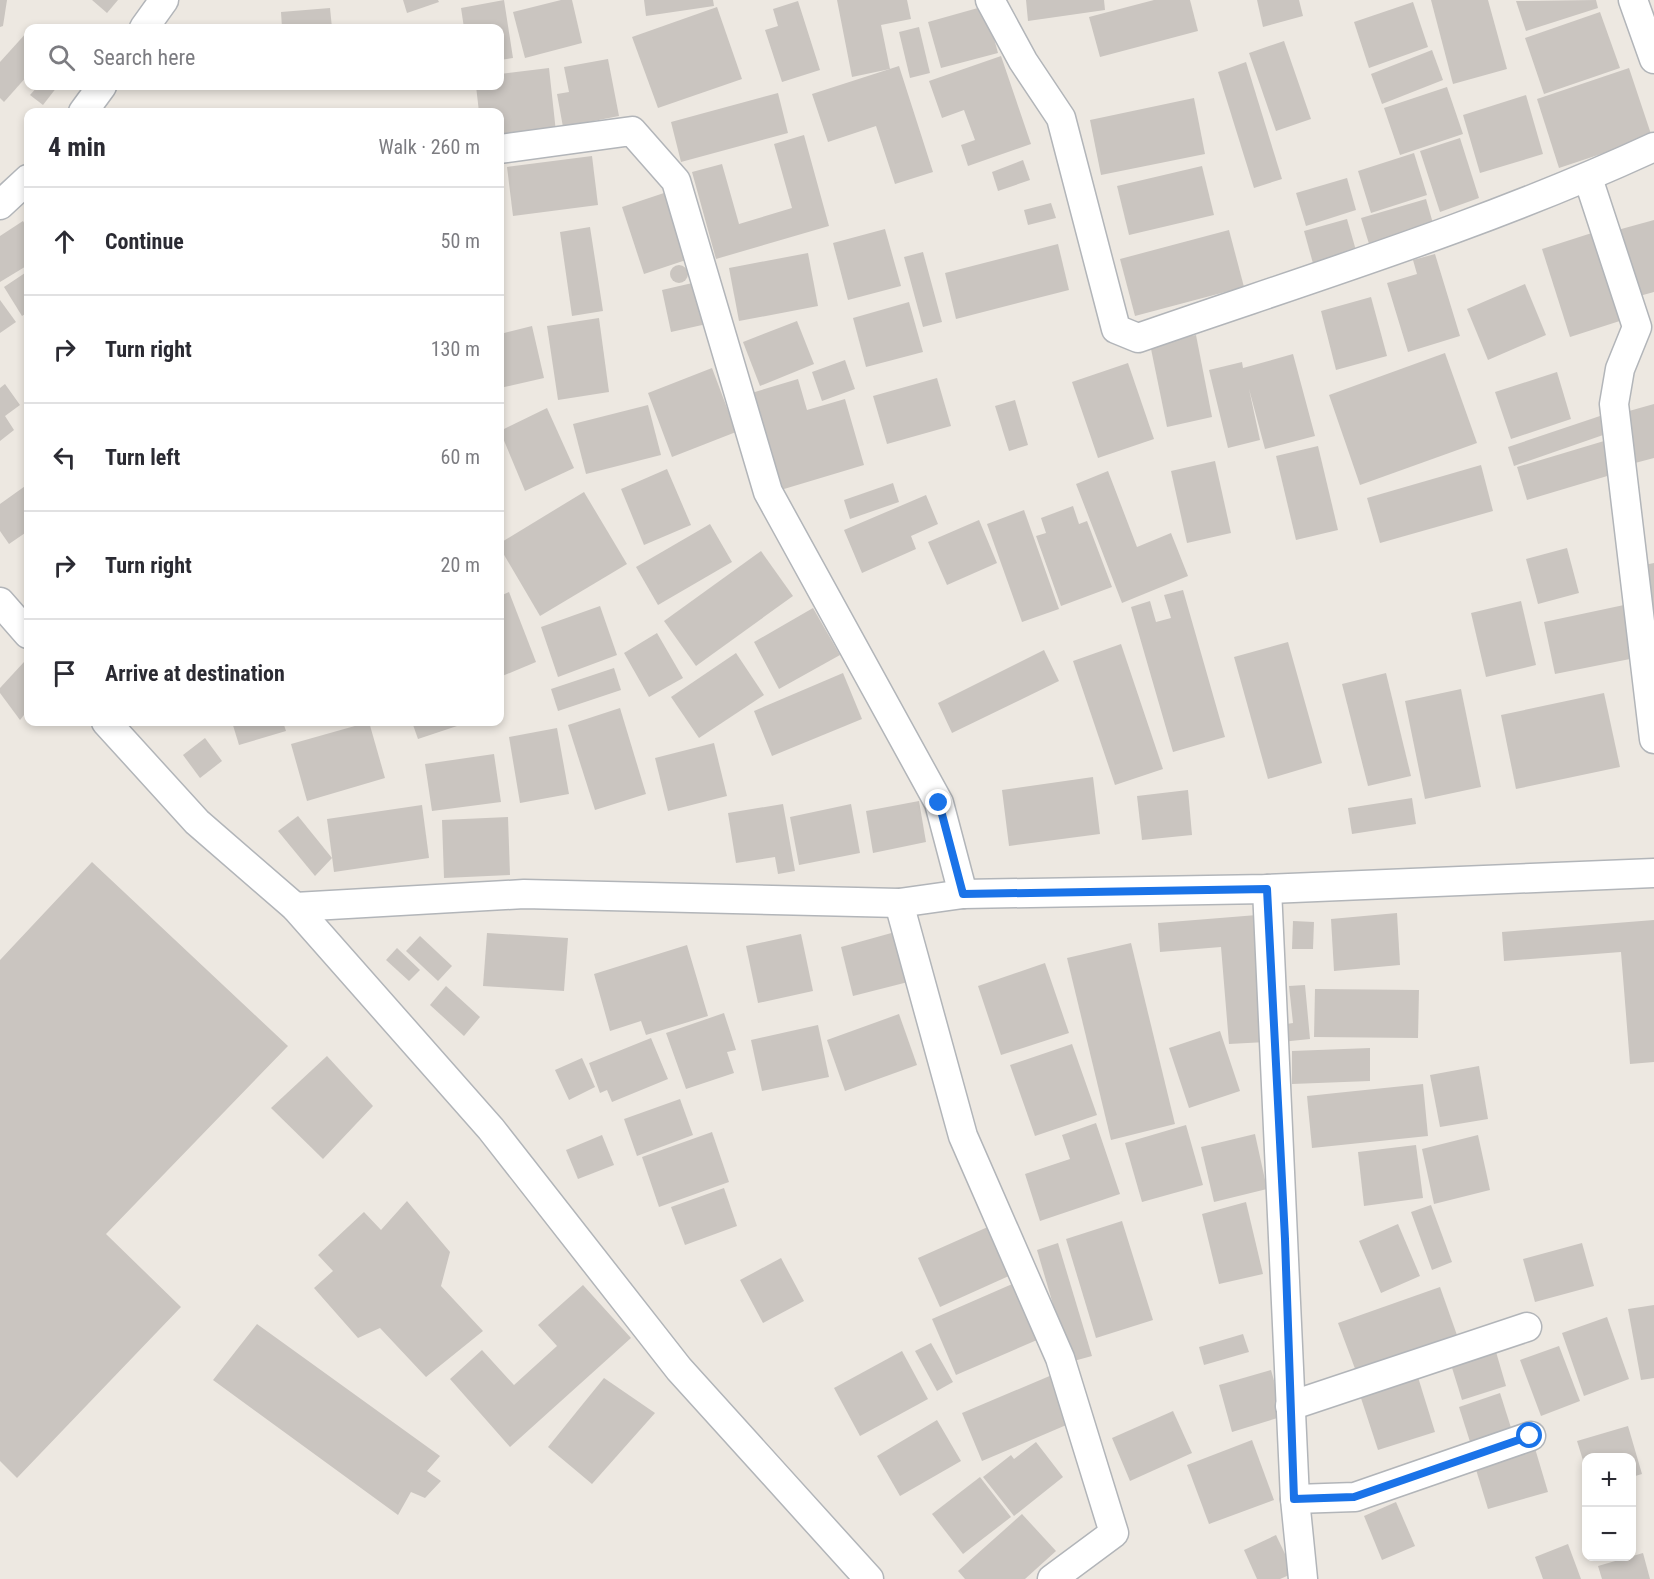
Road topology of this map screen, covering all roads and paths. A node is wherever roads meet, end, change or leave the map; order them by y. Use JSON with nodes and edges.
{"nodes":[{"id":1,"x":164,"y":0,"type":"edge"},
{"id":2,"x":990,"y":0,"type":"edge"},
{"id":3,"x":1633,"y":0,"type":"edge"},
{"id":4,"x":147,"y":24,"type":"edge"},
{"id":5,"x":1654,"y":59,"type":"edge"},
{"id":6,"x":99,"y":90,"type":"edge"},
{"id":7,"x":86,"y":108,"type":"edge"},
{"id":8,"x":1654,"y":147,"type":"edge"},
{"id":9,"x":504,"y":148,"type":"edge"},
{"id":10,"x":1588,"y":178,"type":"junction"},
{"id":11,"x":24,"y":183,"type":"edge"},
{"id":12,"x":0,"y":205,"type":"edge"},
{"id":13,"x":0,"y":602,"type":"edge"},
{"id":14,"x":24,"y":629,"type":"edge"},
{"id":15,"x":110,"y":726,"type":"edge"},
{"id":16,"x":1654,"y":739,"type":"edge"},
{"id":17,"x":1654,"y":873,"type":"edge"},
{"id":18,"x":1267,"y":889,"type":"junction"},
{"id":19,"x":963,"y":894,"type":"junction"},
{"id":20,"x":898,"y":903,"type":"junction"},
{"id":21,"x":295,"y":907,"type":"junction"},
{"id":22,"x":1527,"y":1327,"type":"dead end"},
{"id":23,"x":1290,"y":1406,"type":"junction"},
{"id":24,"x":1530,"y":1436,"type":"dead end"},
{"id":25,"x":1294,"y":1499,"type":"junction"},
{"id":26,"x":869,"y":1579,"type":"edge"},
{"id":27,"x":1052,"y":1579,"type":"edge"},
{"id":28,"x":1303,"y":1579,"type":"edge"}],
"edges":[{"from":1,"to":4,"type":"street"},
{"from":2,"to":10,"type":"street"},
{"from":3,"to":5,"type":"street"},
{"from":6,"to":7,"type":"street"},
{"from":8,"to":10,"type":"street"},
{"from":9,"to":19,"type":"street"},
{"from":10,"to":16,"type":"street"},
{"from":11,"to":12,"type":"street"},
{"from":13,"to":14,"type":"street"},
{"from":15,"to":21,"type":"street"},
{"from":17,"to":18,"type":"street"},
{"from":18,"to":19,"type":"street"},
{"from":18,"to":23,"type":"street"},
{"from":19,"to":20,"type":"street"},
{"from":20,"to":21,"type":"street"},
{"from":20,"to":27,"type":"street"},
{"from":21,"to":26,"type":"street"},
{"from":22,"to":23,"type":"street"},
{"from":23,"to":25,"type":"street"},
{"from":24,"to":25,"type":"street"},
{"from":25,"to":28,"type":"street"}]}
